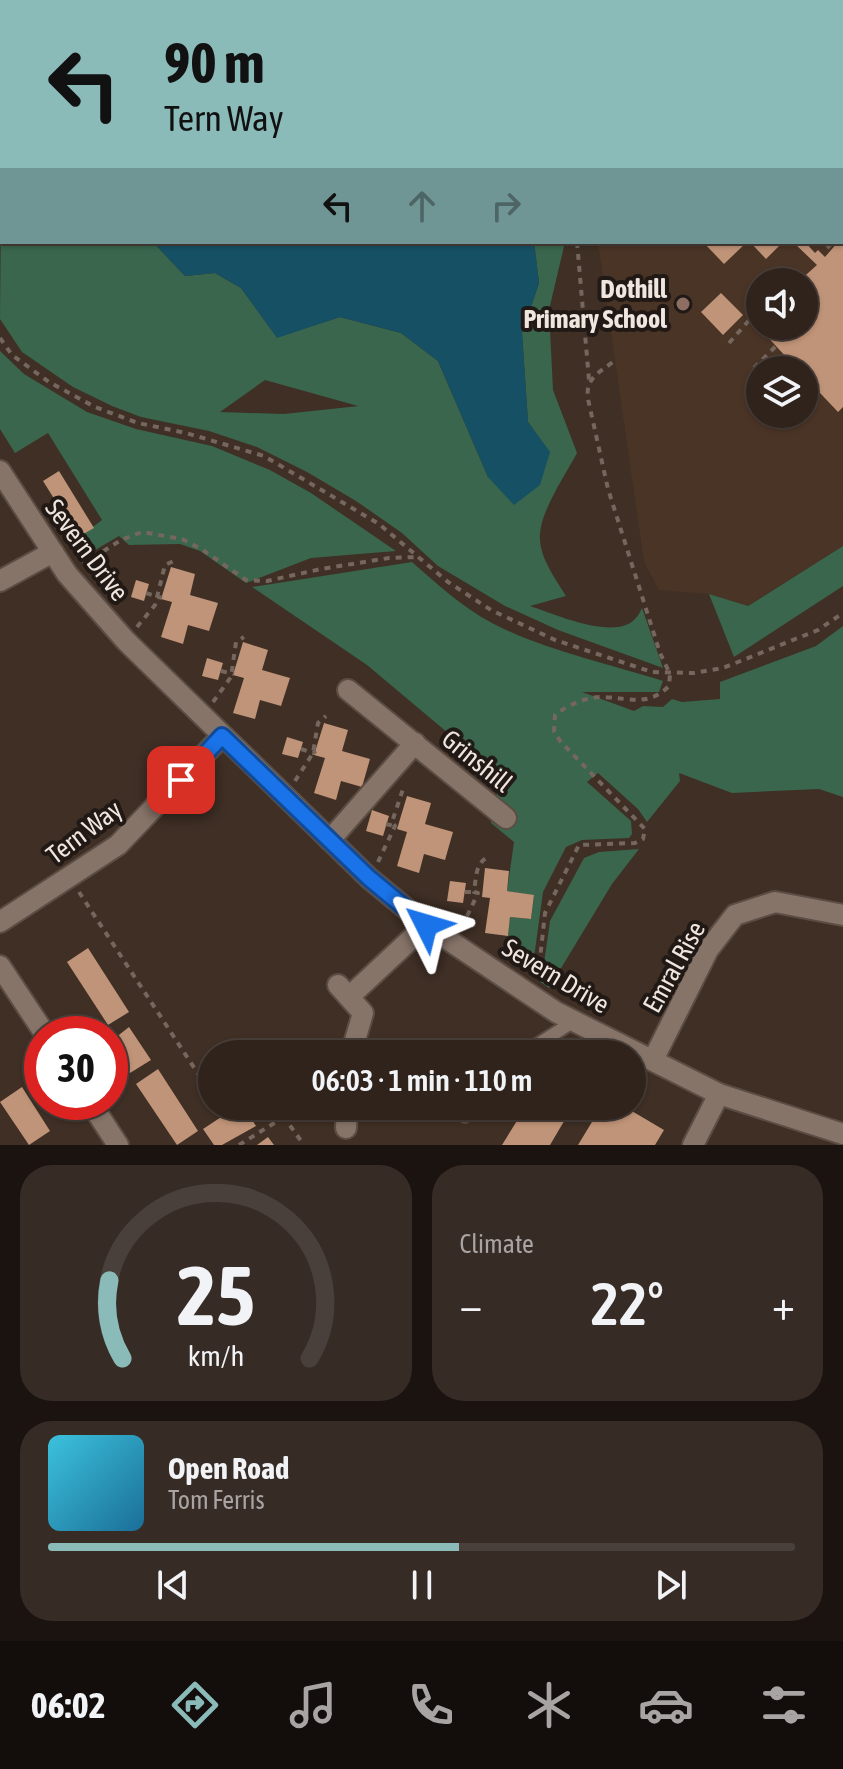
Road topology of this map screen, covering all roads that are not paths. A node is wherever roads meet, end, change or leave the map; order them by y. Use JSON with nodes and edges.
{"nodes":[{"id":1,"x":0,"y":471,"type":"edge"},
{"id":2,"x":53,"y":552,"type":"junction"},
{"id":3,"x":0,"y":581,"type":"edge"},
{"id":4,"x":348,"y":690,"type":"dead end"},
{"id":5,"x":222,"y":736,"type":"junction"},
{"id":6,"x":411,"y":748,"type":"junction"},
{"id":7,"x":506,"y":818,"type":"dead end"},
{"id":8,"x":330,"y":840,"type":"junction"},
{"id":9,"x":843,"y":915,"type":"edge"},
{"id":10,"x":0,"y":922,"type":"edge"},
{"id":11,"x":426,"y":925,"type":"junction"},
{"id":12,"x":0,"y":966,"type":"edge"},
{"id":13,"x":33,"y":1016,"type":"edge"},
{"id":14,"x":574,"y":1021,"type":"junction"},
{"id":15,"x":355,"y":1040,"type":"edge"},
{"id":16,"x":545,"y":1040,"type":"edge"},
{"id":17,"x":653,"y":1060,"type":"junction"},
{"id":18,"x":719,"y":1094,"type":"junction"},
{"id":19,"x":102,"y":1120,"type":"edge"},
{"id":20,"x":346,"y":1120,"type":"edge"},
{"id":21,"x":346,"y":1128,"type":"dead end"},
{"id":22,"x":843,"y":1134,"type":"edge"},
{"id":23,"x":118,"y":1145,"type":"edge"},
{"id":24,"x":693,"y":1145,"type":"edge"}],
"edges":[{"from":1,"to":2,"type":"street","name":"Severn Drive"},
{"from":2,"to":3,"type":"street"},
{"from":2,"to":5,"type":"street","name":"Severn Drive"},
{"from":4,"to":6,"type":"street","name":"Grinshill"},
{"from":5,"to":8,"type":"street","name":"Severn Drive"},
{"from":5,"to":10,"type":"street","name":"Tern Way"},
{"from":6,"to":7,"type":"street","name":"Grinshill"},
{"from":6,"to":8,"type":"street","name":"Grinshill"},
{"from":8,"to":11,"type":"street","name":"Severn Drive"},
{"from":9,"to":17,"type":"street","name":"Emral Rise"},
{"from":11,"to":14,"type":"street","name":"Severn Drive"},
{"from":11,"to":15,"type":"street"},
{"from":12,"to":13,"type":"street"},
{"from":14,"to":16,"type":"lane"},
{"from":14,"to":17,"type":"street","name":"Severn Drive"},
{"from":17,"to":18,"type":"street","name":"Severn Drive"},
{"from":18,"to":22,"type":"street","name":"Severn Drive"},
{"from":18,"to":24,"type":"street"},
{"from":19,"to":23,"type":"street"},
{"from":20,"to":21,"type":"street"}]}
